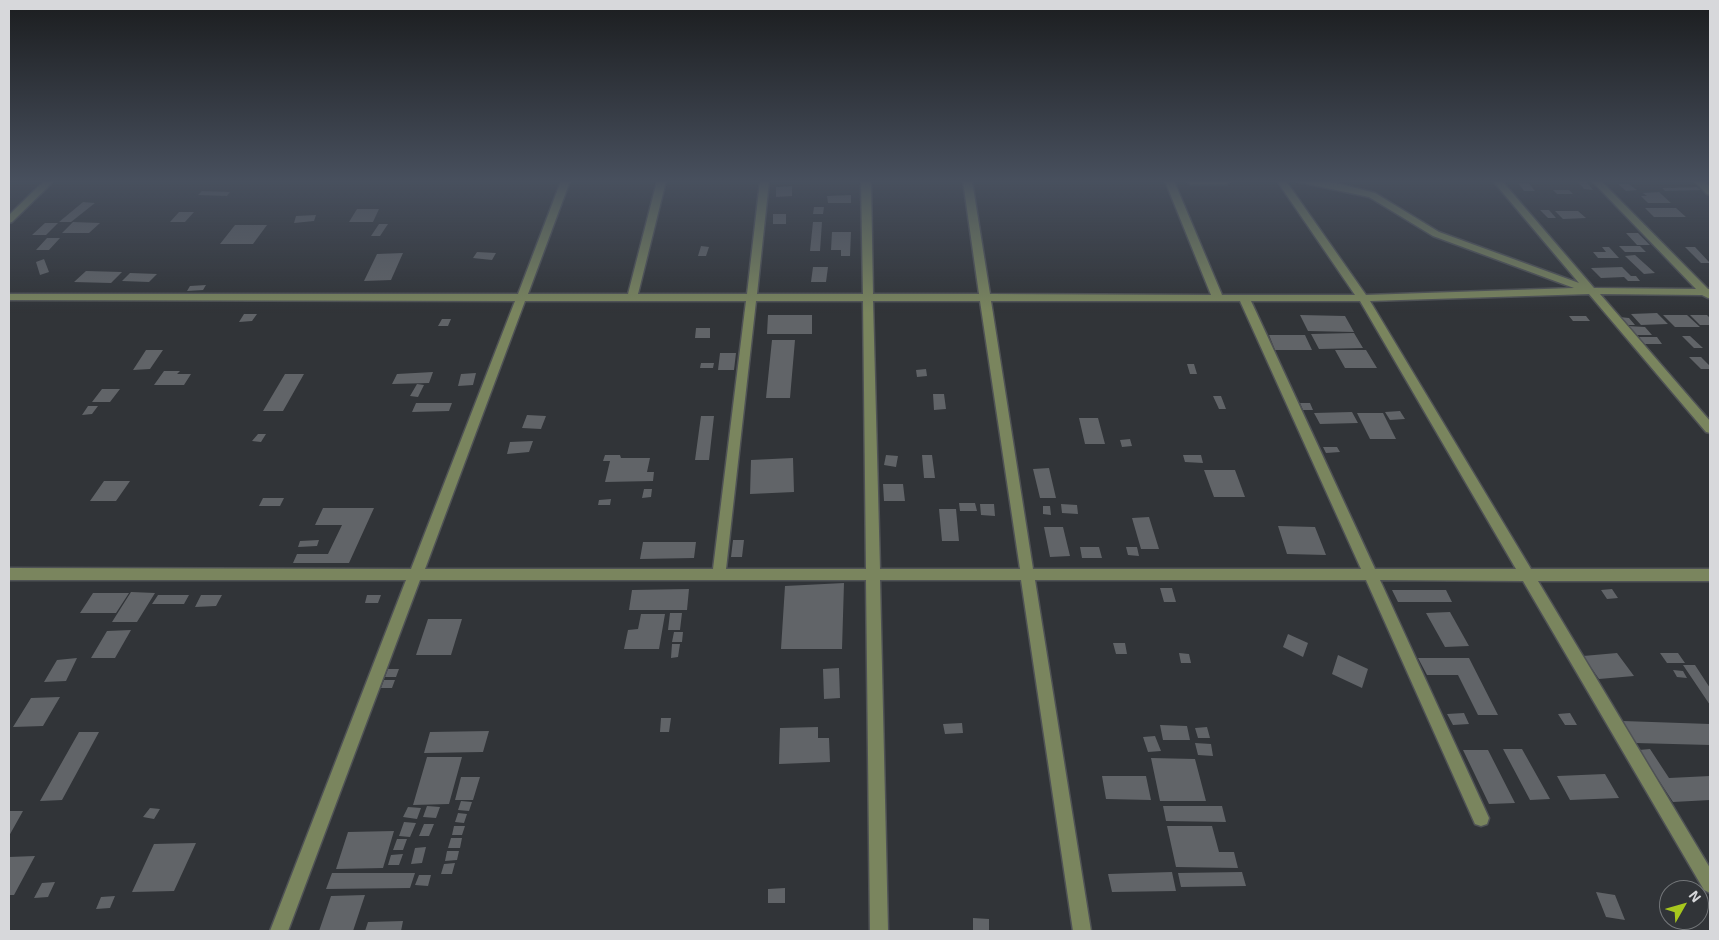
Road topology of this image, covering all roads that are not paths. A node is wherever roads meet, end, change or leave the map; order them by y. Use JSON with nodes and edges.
{"nodes":[{"id":1,"x":549,"y":225,"type":"edge"},
{"id":2,"x":651,"y":225,"type":"edge"},
{"id":3,"x":760,"y":225,"type":"edge"},
{"id":4,"x":867,"y":225,"type":"edge"},
{"id":5,"x":974,"y":225,"type":"edge"},
{"id":6,"x":1187,"y":225,"type":"edge"},
{"id":7,"x":1312,"y":225,"type":"edge"},
{"id":8,"x":1421,"y":225,"type":"edge"},
{"id":9,"x":1534,"y":225,"type":"edge"},
{"id":10,"x":1640,"y":225,"type":"edge"},
{"id":11,"x":1591,"y":291,"type":"junction"},
{"id":12,"x":1709,"y":294,"type":"edge"},
{"id":13,"x":9,"y":298,"type":"edge"},
{"id":14,"x":521,"y":298,"type":"junction"},
{"id":15,"x":632,"y":298,"type":"junction"},
{"id":16,"x":751,"y":298,"type":"junction"},
{"id":17,"x":868,"y":298,"type":"junction"},
{"id":18,"x":985,"y":298,"type":"junction"},
{"id":19,"x":1218,"y":298,"type":"junction"},
{"id":20,"x":1244,"y":298,"type":"junction"},
{"id":21,"x":1363,"y":298,"type":"junction"},
{"id":22,"x":1710,"y":429,"type":"edge"},
{"id":23,"x":9,"y":574,"type":"edge"},
{"id":24,"x":416,"y":574,"type":"junction"},
{"id":25,"x":719,"y":574,"type":"junction"},
{"id":26,"x":873,"y":574,"type":"junction"},
{"id":27,"x":1027,"y":575,"type":"junction"},
{"id":28,"x":1370,"y":575,"type":"junction"},
{"id":29,"x":1527,"y":575,"type":"junction"},
{"id":30,"x":1710,"y":575,"type":"edge"},
{"id":31,"x":1481,"y":818,"type":"dead end"},
{"id":32,"x":1710,"y":884,"type":"edge"},
{"id":33,"x":279,"y":931,"type":"edge"},
{"id":34,"x":879,"y":931,"type":"edge"},
{"id":35,"x":1082,"y":931,"type":"edge"}],
"edges":[{"from":1,"to":14,"type":"street"},
{"from":2,"to":15,"type":"street"},
{"from":3,"to":16,"type":"street"},
{"from":4,"to":17,"type":"street"},
{"from":5,"to":18,"type":"street"},
{"from":6,"to":19,"type":"street"},
{"from":7,"to":21,"type":"street"},
{"from":8,"to":11,"type":"street"},
{"from":9,"to":11,"type":"street"},
{"from":10,"to":12,"type":"street"},
{"from":11,"to":12,"type":"street"},
{"from":11,"to":21,"type":"street"},
{"from":11,"to":22,"type":"street"},
{"from":13,"to":14,"type":"street"},
{"from":14,"to":15,"type":"street"},
{"from":14,"to":24,"type":"street"},
{"from":15,"to":16,"type":"street"},
{"from":16,"to":17,"type":"street"},
{"from":16,"to":25,"type":"street"},
{"from":17,"to":18,"type":"street"},
{"from":17,"to":26,"type":"street"},
{"from":18,"to":19,"type":"street"},
{"from":18,"to":27,"type":"street"},
{"from":19,"to":20,"type":"street"},
{"from":20,"to":21,"type":"street"},
{"from":20,"to":28,"type":"street"},
{"from":21,"to":29,"type":"street"},
{"from":23,"to":24,"type":"street"},
{"from":24,"to":25,"type":"street"},
{"from":24,"to":33,"type":"street"},
{"from":25,"to":26,"type":"street"},
{"from":26,"to":27,"type":"street"},
{"from":26,"to":34,"type":"street"},
{"from":27,"to":28,"type":"street"},
{"from":27,"to":35,"type":"street"},
{"from":28,"to":29,"type":"street"},
{"from":28,"to":31,"type":"street"},
{"from":29,"to":30,"type":"street"},
{"from":29,"to":32,"type":"street"}]}
